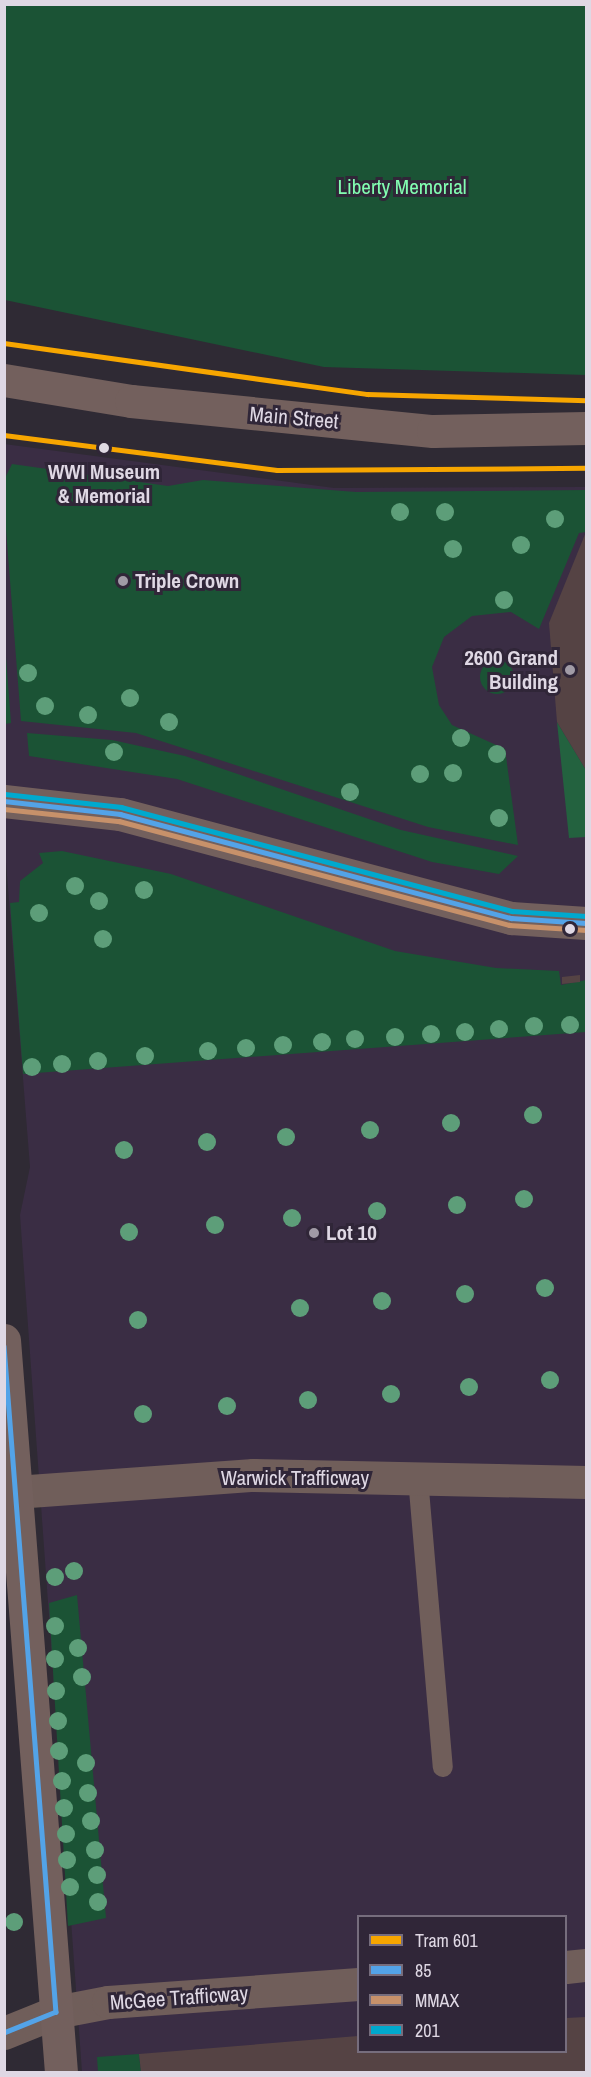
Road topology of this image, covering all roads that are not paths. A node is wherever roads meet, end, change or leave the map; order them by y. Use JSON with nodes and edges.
{"nodes":[{"id":1,"x":4,"y":380,"type":"edge"},
{"id":2,"x":586,"y":428,"type":"edge"},
{"id":3,"x":4,"y":801,"type":"edge"},
{"id":4,"x":586,"y":923,"type":"edge"},
{"id":5,"x":4,"y":1340,"type":"edge"},
{"id":6,"x":418,"y":1478,"type":"junction"},
{"id":7,"x":586,"y":1482,"type":"edge"},
{"id":8,"x":10,"y":1495,"type":"edge"},
{"id":9,"x":443,"y":1767,"type":"dead end"},
{"id":10,"x":586,"y":1965,"type":"edge"},
{"id":11,"x":567,"y":1967,"type":"edge"},
{"id":12,"x":357,"y":1984,"type":"edge"},
{"id":13,"x":56,"y":2013,"type":"junction"},
{"id":14,"x":4,"y":2032,"type":"edge"},
{"id":15,"x":61,"y":2073,"type":"edge"}],
"edges":[{"from":1,"to":2,"type":"main road","name":"Main Street"},
{"from":3,"to":4,"type":"main road"},
{"from":5,"to":8,"type":"main road"},
{"from":6,"to":7,"type":"street","name":"Warwick Trafficway"},
{"from":6,"to":8,"type":"street","name":"Warwick Trafficway"},
{"from":6,"to":9,"type":"lane"},
{"from":8,"to":13,"type":"main road"},
{"from":10,"to":11,"type":"street"},
{"from":12,"to":13,"type":"street","name":"McGee Trafficway"},
{"from":13,"to":14,"type":"street","name":"McGee Trafficway"},
{"from":13,"to":15,"type":"main road"}]}
